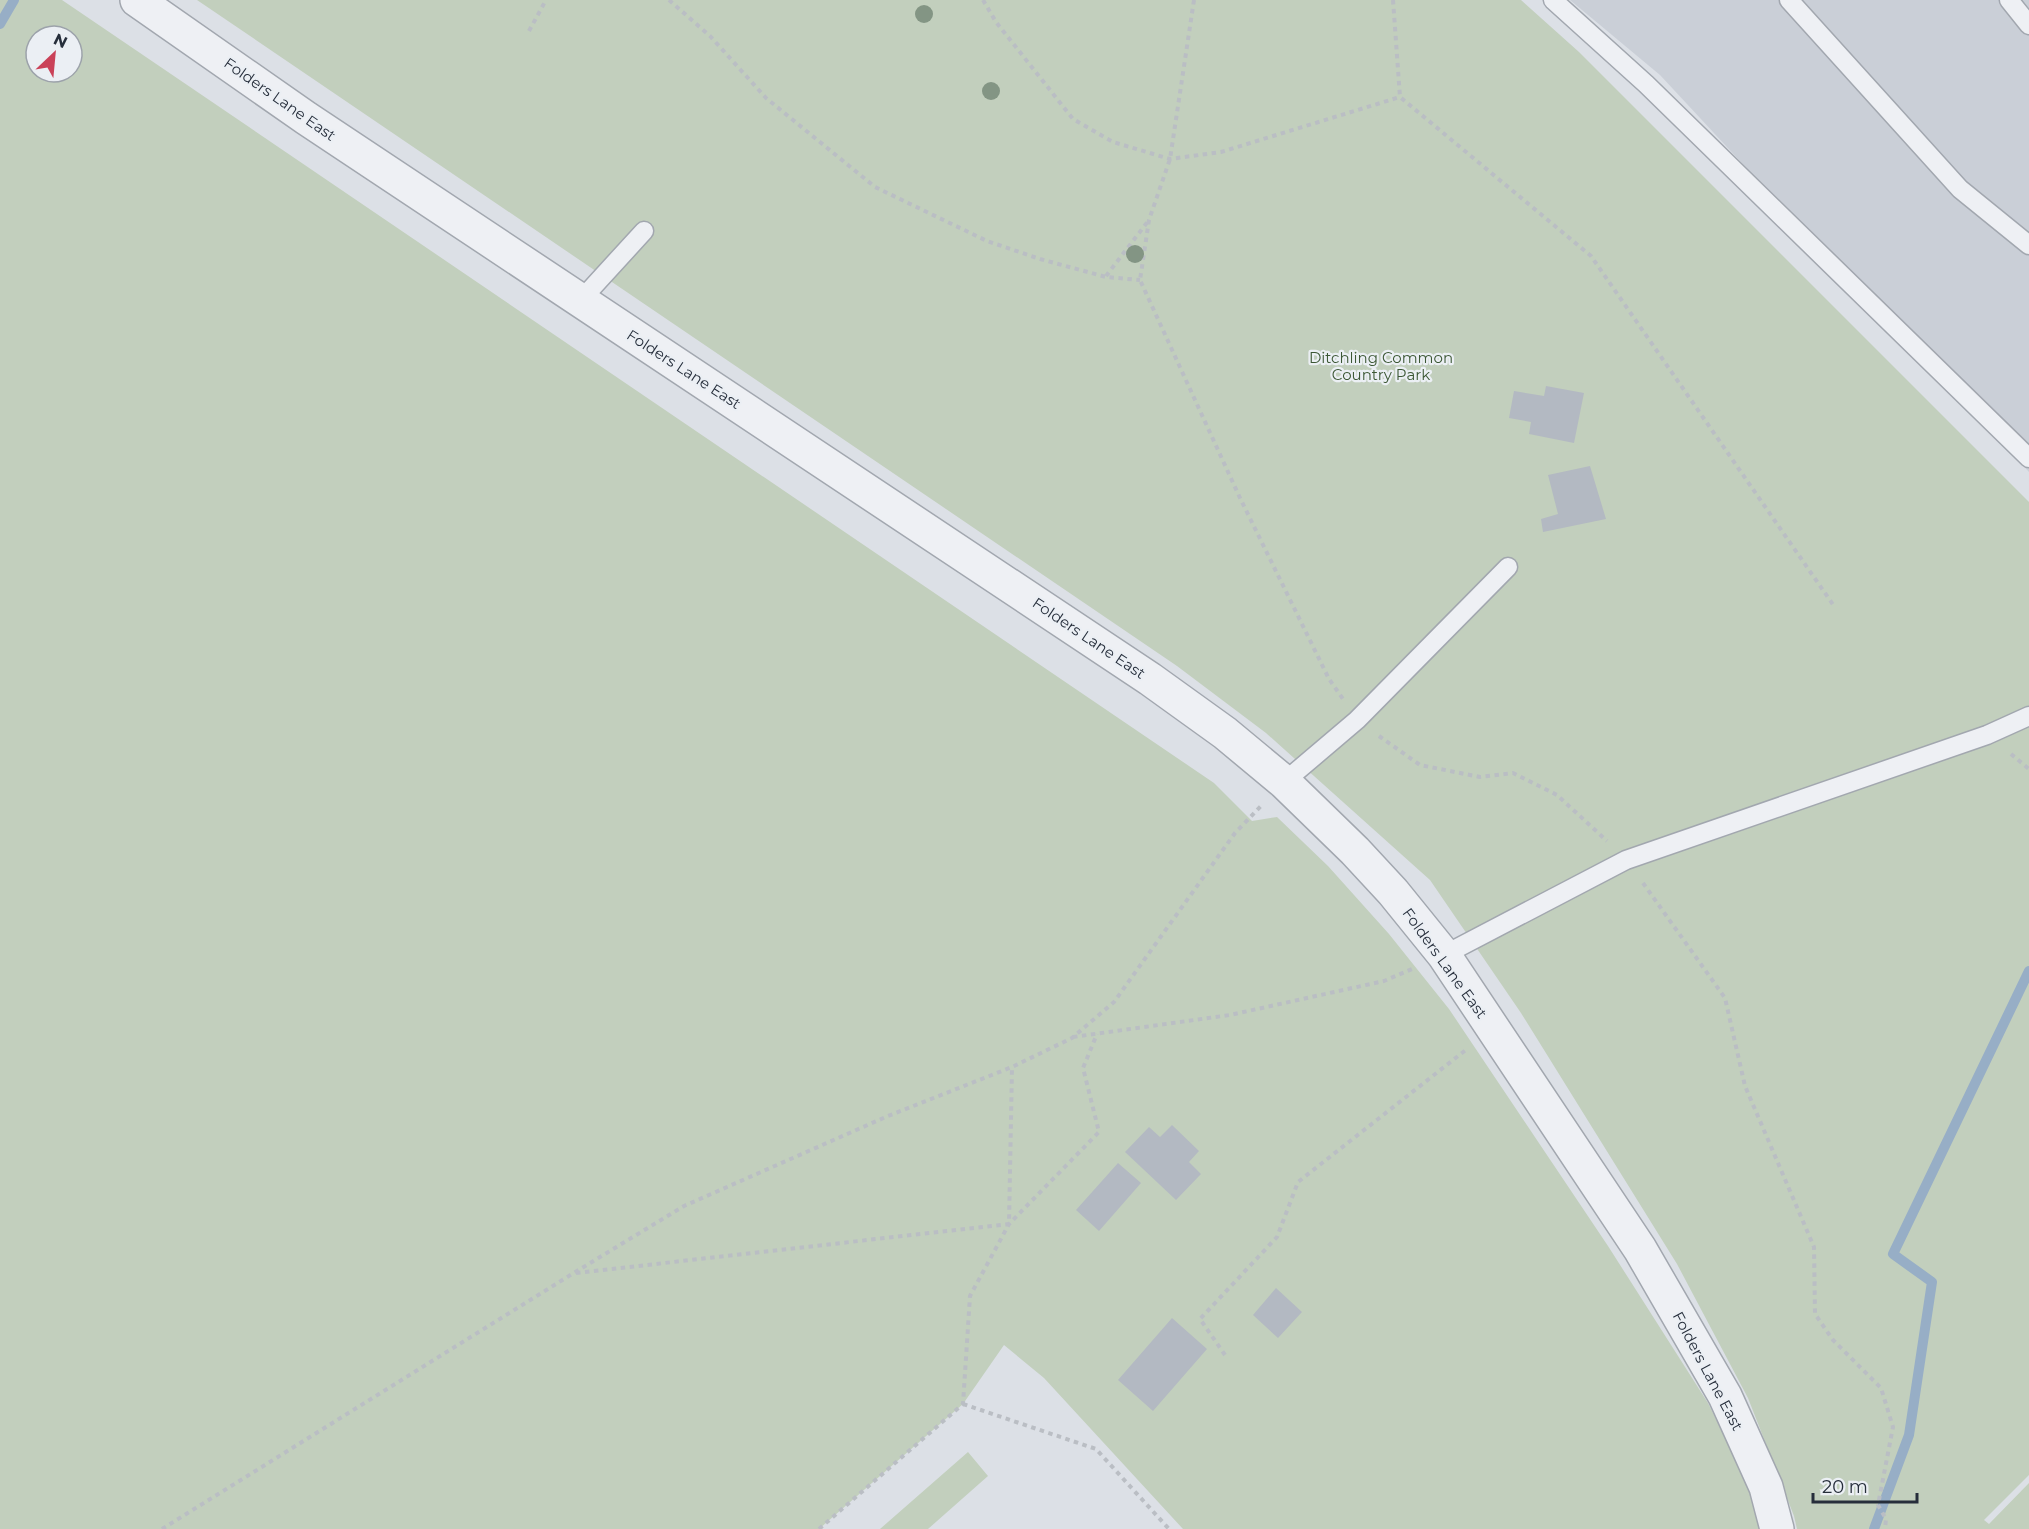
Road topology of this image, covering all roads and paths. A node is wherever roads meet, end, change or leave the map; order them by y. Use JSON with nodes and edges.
{"nodes":[{"id":1,"x":137,"y":0,"type":"edge"},
{"id":2,"x":546,"y":0,"type":"edge"},
{"id":3,"x":669,"y":0,"type":"edge"},
{"id":4,"x":983,"y":0,"type":"edge"},
{"id":5,"x":1194,"y":0,"type":"edge"},
{"id":6,"x":1393,"y":0,"type":"edge"},
{"id":7,"x":1553,"y":0,"type":"edge"},
{"id":8,"x":1790,"y":0,"type":"edge"},
{"id":9,"x":2009,"y":0,"type":"edge"},
{"id":10,"x":2029,"y":25,"type":"edge"},
{"id":11,"x":529,"y":31,"type":"dead end"},
{"id":12,"x":1400,"y":97,"type":"junction"},
{"id":13,"x":1170,"y":159,"type":"junction"},
{"id":14,"x":1149,"y":220,"type":"junction"},
{"id":15,"x":644,"y":231,"type":"dead end"},
{"id":16,"x":2029,"y":245,"type":"edge"},
{"id":17,"x":1106,"y":277,"type":"junction"},
{"id":18,"x":1140,"y":280,"type":"junction"},
{"id":19,"x":580,"y":300,"type":"junction"},
{"id":20,"x":2029,"y":458,"type":"edge"},
{"id":21,"x":1508,"y":567,"type":"dead end"},
{"id":22,"x":1834,"y":606,"type":"dead end"},
{"id":23,"x":2029,"y":716,"type":"edge"},
{"id":24,"x":1357,"y":720,"type":"junction"},
{"id":25,"x":1284,"y":782,"type":"junction"},
{"id":26,"x":1626,"y":860,"type":"junction"},
{"id":27,"x":1444,"y":956,"type":"junction"},
{"id":28,"x":1493,"y":1028,"type":"junction"},
{"id":29,"x":1097,"y":1034,"type":"junction"},
{"id":30,"x":1072,"y":1038,"type":"junction"},
{"id":31,"x":1012,"y":1067,"type":"junction"},
{"id":32,"x":1009,"y":1224,"type":"junction"},
{"id":33,"x":572,"y":1274,"type":"junction"},
{"id":34,"x":1225,"y":1355,"type":"dead end"},
{"id":35,"x":963,"y":1404,"type":"junction"},
{"id":36,"x":162,"y":1529,"type":"edge"},
{"id":37,"x":819,"y":1529,"type":"edge"},
{"id":38,"x":1169,"y":1529,"type":"edge"},
{"id":39,"x":1777,"y":1529,"type":"edge"},
{"id":40,"x":1885,"y":1529,"type":"edge"}],
"edges":[{"from":1,"to":19,"type":"street","name":"Folders Lane East"},
{"from":2,"to":11,"type":"path"},
{"from":3,"to":17,"type":"path"},
{"from":4,"to":13,"type":"path"},
{"from":5,"to":13,"type":"path"},
{"from":6,"to":12,"type":"path"},
{"from":7,"to":20,"type":"lane"},
{"from":8,"to":16,"type":"lane"},
{"from":9,"to":10,"type":"lane"},
{"from":12,"to":13,"type":"path"},
{"from":12,"to":22,"type":"path"},
{"from":13,"to":14,"type":"path"},
{"from":14,"to":17,"type":"path"},
{"from":14,"to":18,"type":"path"},
{"from":15,"to":19,"type":"lane"},
{"from":17,"to":18,"type":"path"},
{"from":18,"to":24,"type":"path"},
{"from":19,"to":25,"type":"street","name":"Folders Lane East"},
{"from":21,"to":24,"type":"lane"},
{"from":23,"to":26,"type":"lane"},
{"from":24,"to":25,"type":"lane"},
{"from":24,"to":26,"type":"path"},
{"from":25,"to":27,"type":"street","name":"Folders Lane East"},
{"from":25,"to":30,"type":"path"},
{"from":26,"to":27,"type":"lane"},
{"from":26,"to":40,"type":"path"},
{"from":27,"to":28,"type":"street","name":"Folders Lane East"},
{"from":27,"to":29,"type":"path"},
{"from":28,"to":34,"type":"path"},
{"from":28,"to":39,"type":"street","name":"Folders Lane East"},
{"from":29,"to":30,"type":"path"},
{"from":29,"to":32,"type":"path"},
{"from":30,"to":31,"type":"path"},
{"from":31,"to":32,"type":"path"},
{"from":31,"to":33,"type":"path"},
{"from":32,"to":33,"type":"path"},
{"from":32,"to":35,"type":"path"},
{"from":33,"to":36,"type":"path"},
{"from":35,"to":37,"type":"path"},
{"from":35,"to":38,"type":"path"}]}
